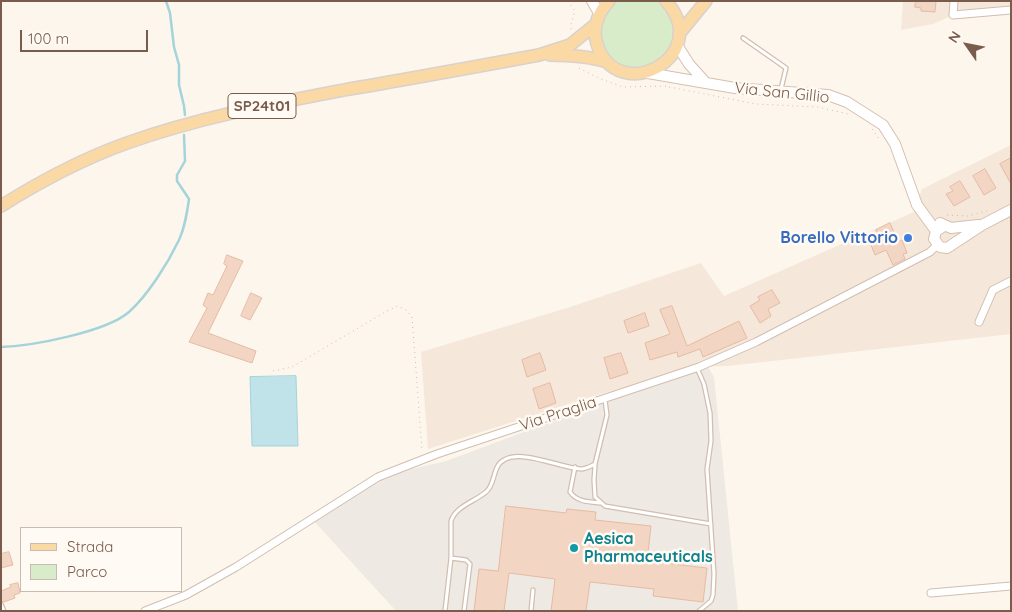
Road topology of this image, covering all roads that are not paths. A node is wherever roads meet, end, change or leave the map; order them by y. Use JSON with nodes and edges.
{"nodes":[{"id":1,"x":592,"y":1,"type":"edge"},
{"id":2,"x":608,"y":1,"type":"edge"},
{"id":3,"x":666,"y":1,"type":"edge"},
{"id":4,"x":706,"y":1,"type":"edge"},
{"id":5,"x":954,"y":1,"type":"edge"},
{"id":6,"x":1011,"y":10,"type":"edge"},
{"id":7,"x":598,"y":19,"type":"junction"},
{"id":8,"x":743,"y":38,"type":"dead end"},
{"id":9,"x":678,"y":39,"type":"junction"},
{"id":10,"x":538,"y":55,"type":"junction"},
{"id":11,"x":607,"y":62,"type":"junction"},
{"id":12,"x":648,"y":73,"type":"junction"},
{"id":13,"x":706,"y":83,"type":"junction"},
{"id":14,"x":780,"y":92,"type":"junction"},
{"id":15,"x":1,"y":206,"type":"edge"},
{"id":16,"x":1011,"y":210,"type":"edge"},
{"id":17,"x":982,"y":225,"type":"junction"},
{"id":18,"x":944,"y":228,"type":"junction"},
{"id":19,"x":955,"y":242,"type":"junction"},
{"id":20,"x":937,"y":244,"type":"junction"},
{"id":21,"x":1011,"y":281,"type":"edge"},
{"id":22,"x":979,"y":322,"type":"dead end"},
{"id":23,"x":697,"y":368,"type":"junction"},
{"id":24,"x":604,"y":398,"type":"junction"},
{"id":25,"x":595,"y":464,"type":"junction"},
{"id":26,"x":575,"y":467,"type":"junction"},
{"id":27,"x":602,"y":503,"type":"junction"},
{"id":28,"x":711,"y":524,"type":"junction"},
{"id":29,"x":451,"y":558,"type":"junction"},
{"id":30,"x":1011,"y":586,"type":"edge"},
{"id":31,"x":533,"y":590,"type":"dead end"},
{"id":32,"x":931,"y":593,"type":"dead end"},
{"id":33,"x":1,"y":604,"type":"edge"},
{"id":34,"x":4,"y":611,"type":"edge"},
{"id":35,"x":145,"y":611,"type":"edge"},
{"id":36,"x":446,"y":611,"type":"edge"},
{"id":37,"x":464,"y":611,"type":"edge"},
{"id":38,"x":531,"y":611,"type":"edge"},
{"id":39,"x":699,"y":611,"type":"edge"}],
"edges":[{"from":1,"to":7,"type":"street"},
{"from":2,"to":7,"type":"main road","number":"SP24t01"},
{"from":3,"to":9,"type":"main road"},
{"from":4,"to":9,"type":"main road"},
{"from":5,"to":6,"type":"street"},
{"from":7,"to":10,"type":"main road","number":"SP24t01"},
{"from":7,"to":11,"type":"main road"},
{"from":8,"to":14,"type":"lane"},
{"from":9,"to":12,"type":"main road"},
{"from":9,"to":13,"type":"street"},
{"from":10,"to":11,"type":"main road","number":"SP24t01"},
{"from":10,"to":15,"type":"main road","number":"SP24t01"},
{"from":11,"to":12,"type":"main road","number":"SP24t01"},
{"from":12,"to":13,"type":"street","name":"Via San Gillio"},
{"from":13,"to":14,"type":"street","name":"Via San Gillio"},
{"from":14,"to":18,"type":"street","name":"Via San Gillio"},
{"from":16,"to":17,"type":"street"},
{"from":17,"to":18,"type":"street"},
{"from":17,"to":19,"type":"street"},
{"from":18,"to":19,"type":"street"},
{"from":18,"to":20,"type":"street"},
{"from":19,"to":20,"type":"street"},
{"from":20,"to":23,"type":"street","name":"Via Praglia"},
{"from":21,"to":22,"type":"street"},
{"from":23,"to":24,"type":"street","name":"Via Praglia"},
{"from":23,"to":28,"type":"lane"},
{"from":24,"to":25,"type":"lane"},
{"from":24,"to":35,"type":"street","name":"Via Praglia"},
{"from":25,"to":26,"type":"lane"},
{"from":25,"to":27,"type":"lane"},
{"from":26,"to":27,"type":"lane"},
{"from":26,"to":29,"type":"lane"},
{"from":27,"to":28,"type":"lane"},
{"from":28,"to":39,"type":"lane"},
{"from":29,"to":36,"type":"lane"},
{"from":29,"to":37,"type":"lane"},
{"from":30,"to":32,"type":"street"},
{"from":31,"to":38,"type":"lane"},
{"from":33,"to":34,"type":"lane"}]}
